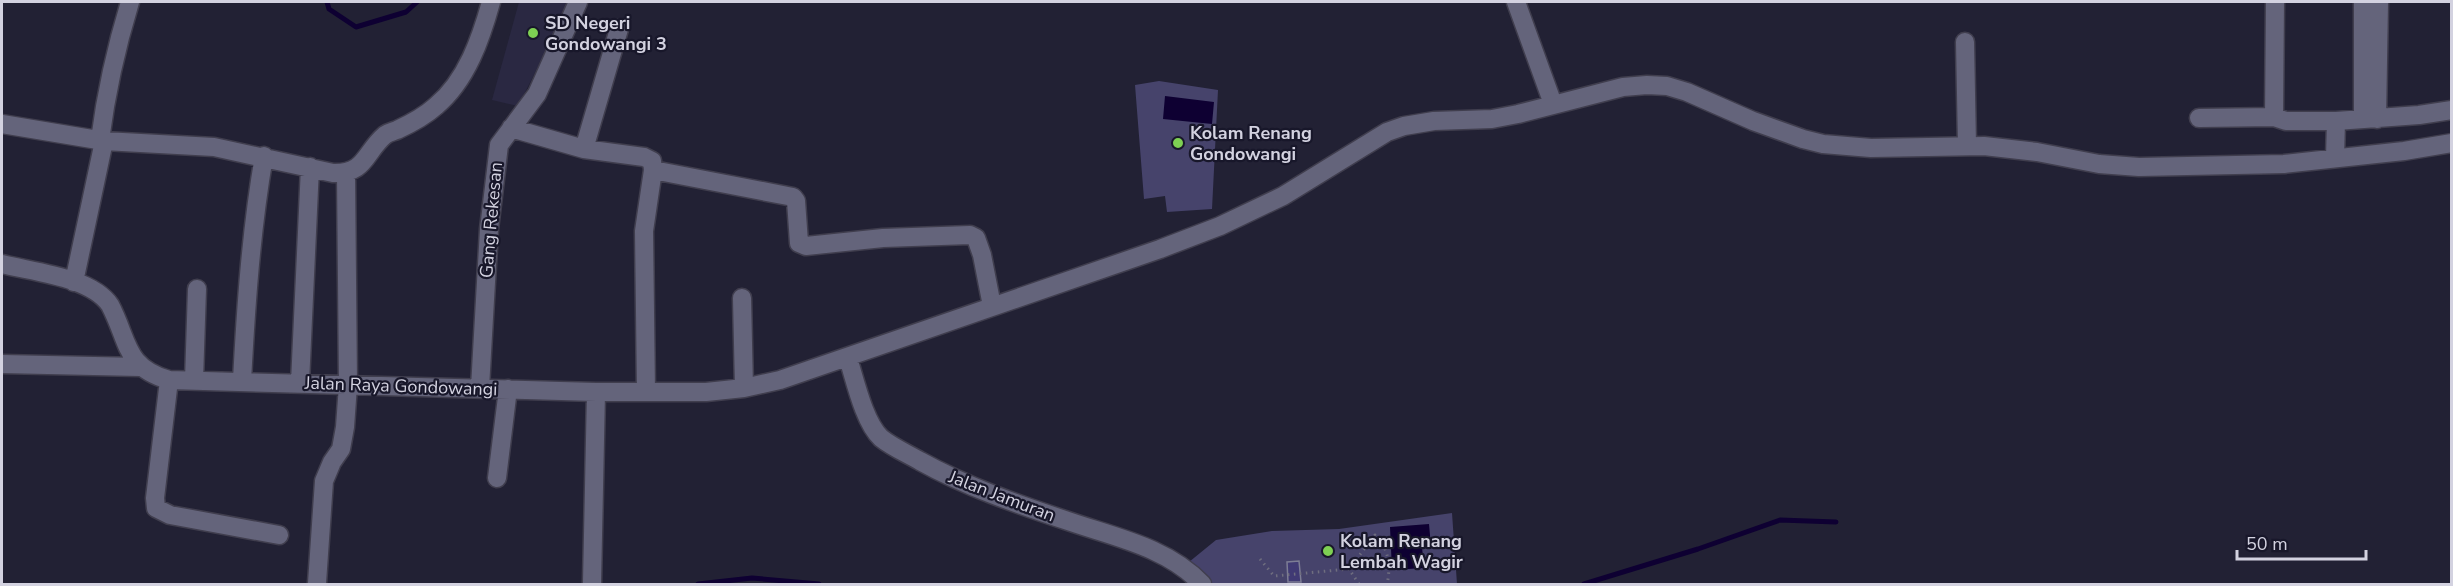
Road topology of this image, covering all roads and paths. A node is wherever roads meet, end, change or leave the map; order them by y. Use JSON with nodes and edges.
{"nodes":[{"id":1,"x":130,"y":2,"type":"edge"},
{"id":2,"x":491,"y":2,"type":"edge"},
{"id":3,"x":578,"y":2,"type":"edge"},
{"id":4,"x":1516,"y":2,"type":"edge"},
{"id":5,"x":2275,"y":2,"type":"edge"},
{"id":6,"x":2363,"y":2,"type":"edge"},
{"id":7,"x":2379,"y":2,"type":"edge"},
{"id":8,"x":2371,"y":25,"type":"junction"},
{"id":9,"x":619,"y":29,"type":"dead end"},
{"id":10,"x":1965,"y":42,"type":"dead end"},
{"id":11,"x":1553,"y":104,"type":"junction"},
{"id":12,"x":2451,"y":110,"type":"edge"},
{"id":13,"x":2274,"y":117,"type":"junction"},
{"id":14,"x":2199,"y":118,"type":"dead end"},
{"id":15,"x":2370,"y":119,"type":"junction"},
{"id":16,"x":2336,"y":121,"type":"junction"},
{"id":17,"x":2,"y":124,"type":"edge"},
{"id":18,"x":511,"y":128,"type":"junction"},
{"id":19,"x":102,"y":141,"type":"junction"},
{"id":20,"x":2451,"y":143,"type":"edge"},
{"id":21,"x":1967,"y":145,"type":"junction"},
{"id":22,"x":584,"y":148,"type":"junction"},
{"id":23,"x":264,"y":156,"type":"junction"},
{"id":24,"x":2335,"y":158,"type":"junction"},
{"id":25,"x":310,"y":167,"type":"junction"},
{"id":26,"x":653,"y":170,"type":"junction"},
{"id":27,"x":346,"y":174,"type":"junction"},
{"id":28,"x":2,"y":264,"type":"edge"},
{"id":29,"x":75,"y":282,"type":"junction"},
{"id":30,"x":197,"y":289,"type":"dead end"},
{"id":31,"x":742,"y":298,"type":"dead end"},
{"id":32,"x":992,"y":306,"type":"junction"},
{"id":33,"x":848,"y":358,"type":"junction"},
{"id":34,"x":2,"y":364,"type":"edge"},
{"id":35,"x":140,"y":368,"type":"junction"},
{"id":36,"x":169,"y":380,"type":"junction"},
{"id":37,"x":194,"y":380,"type":"junction"},
{"id":38,"x":242,"y":381,"type":"junction"},
{"id":39,"x":300,"y":383,"type":"junction"},
{"id":40,"x":348,"y":385,"type":"junction"},
{"id":41,"x":480,"y":388,"type":"junction"},
{"id":42,"x":744,"y":388,"type":"junction"},
{"id":43,"x":508,"y":389,"type":"junction"},
{"id":44,"x":646,"y":392,"type":"junction"},
{"id":45,"x":596,"y":393,"type":"junction"},
{"id":46,"x":497,"y":478,"type":"dead end"},
{"id":47,"x":279,"y":535,"type":"dead end"},
{"id":48,"x":1260,"y":559,"type":"dead end"},
{"id":49,"x":1349,"y":569,"type":"junction"},
{"id":50,"x":317,"y":583,"type":"dead end"},
{"id":51,"x":592,"y":584,"type":"edge"},
{"id":52,"x":1202,"y":585,"type":"edge"},
{"id":53,"x":1359,"y":585,"type":"edge"},
{"id":54,"x":1387,"y":585,"type":"edge"}],
"edges":[{"from":1,"to":19,"type":"street"},
{"from":2,"to":27,"type":"street"},
{"from":3,"to":18,"type":"street","name":"Gang Rekesan"},
{"from":4,"to":11,"type":"street"},
{"from":5,"to":13,"type":"street"},
{"from":6,"to":8,"type":"street"},
{"from":7,"to":8,"type":"street"},
{"from":8,"to":15,"type":"street"},
{"from":9,"to":22,"type":"street"},
{"from":10,"to":21,"type":"street"},
{"from":11,"to":21,"type":"street","name":"Jalan Raya Gondowangi"},
{"from":11,"to":32,"type":"street","name":"Jalan Raya Gondowangi"},
{"from":12,"to":15,"type":"street"},
{"from":13,"to":14,"type":"street"},
{"from":13,"to":16,"type":"street"},
{"from":15,"to":16,"type":"street"},
{"from":16,"to":24,"type":"street"},
{"from":17,"to":19,"type":"street"},
{"from":18,"to":22,"type":"street"},
{"from":18,"to":41,"type":"street","name":"Gang Rekesan"},
{"from":19,"to":23,"type":"street"},
{"from":19,"to":29,"type":"street"},
{"from":20,"to":24,"type":"street","name":"Jalan Raya Gondowangi"},
{"from":21,"to":24,"type":"street","name":"Jalan Raya Gondowangi"},
{"from":22,"to":26,"type":"street"},
{"from":23,"to":25,"type":"street"},
{"from":23,"to":38,"type":"street"},
{"from":25,"to":27,"type":"street"},
{"from":25,"to":39,"type":"street"},
{"from":26,"to":32,"type":"street"},
{"from":26,"to":44,"type":"street"},
{"from":27,"to":40,"type":"street"},
{"from":28,"to":29,"type":"street"},
{"from":29,"to":35,"type":"street"},
{"from":30,"to":37,"type":"street"},
{"from":31,"to":42,"type":"street"},
{"from":32,"to":33,"type":"street","name":"Jalan Raya Gondowangi"},
{"from":33,"to":42,"type":"street","name":"Jalan Raya Gondowangi"},
{"from":33,"to":52,"type":"street","name":"Jalan Jamuran"},
{"from":34,"to":35,"type":"street"},
{"from":35,"to":36,"type":"street","name":"Jalan Raya Gondowangi"},
{"from":36,"to":37,"type":"street","name":"Jalan Raya Gondowangi"},
{"from":36,"to":47,"type":"street"},
{"from":37,"to":38,"type":"street","name":"Jalan Raya Gondowangi"},
{"from":38,"to":39,"type":"street","name":"Jalan Raya Gondowangi"},
{"from":39,"to":40,"type":"street","name":"Jalan Raya Gondowangi"},
{"from":40,"to":41,"type":"street","name":"Jalan Raya Gondowangi"},
{"from":40,"to":50,"type":"street"},
{"from":41,"to":43,"type":"street","name":"Jalan Raya Gondowangi"},
{"from":42,"to":44,"type":"street","name":"Jalan Raya Gondowangi"},
{"from":43,"to":45,"type":"street","name":"Jalan Raya Gondowangi"},
{"from":43,"to":46,"type":"street"},
{"from":44,"to":45,"type":"street","name":"Jalan Raya Gondowangi"},
{"from":45,"to":51,"type":"street"},
{"from":48,"to":49,"type":"path"},
{"from":49,"to":53,"type":"path"},
{"from":49,"to":54,"type":"path"}]}
